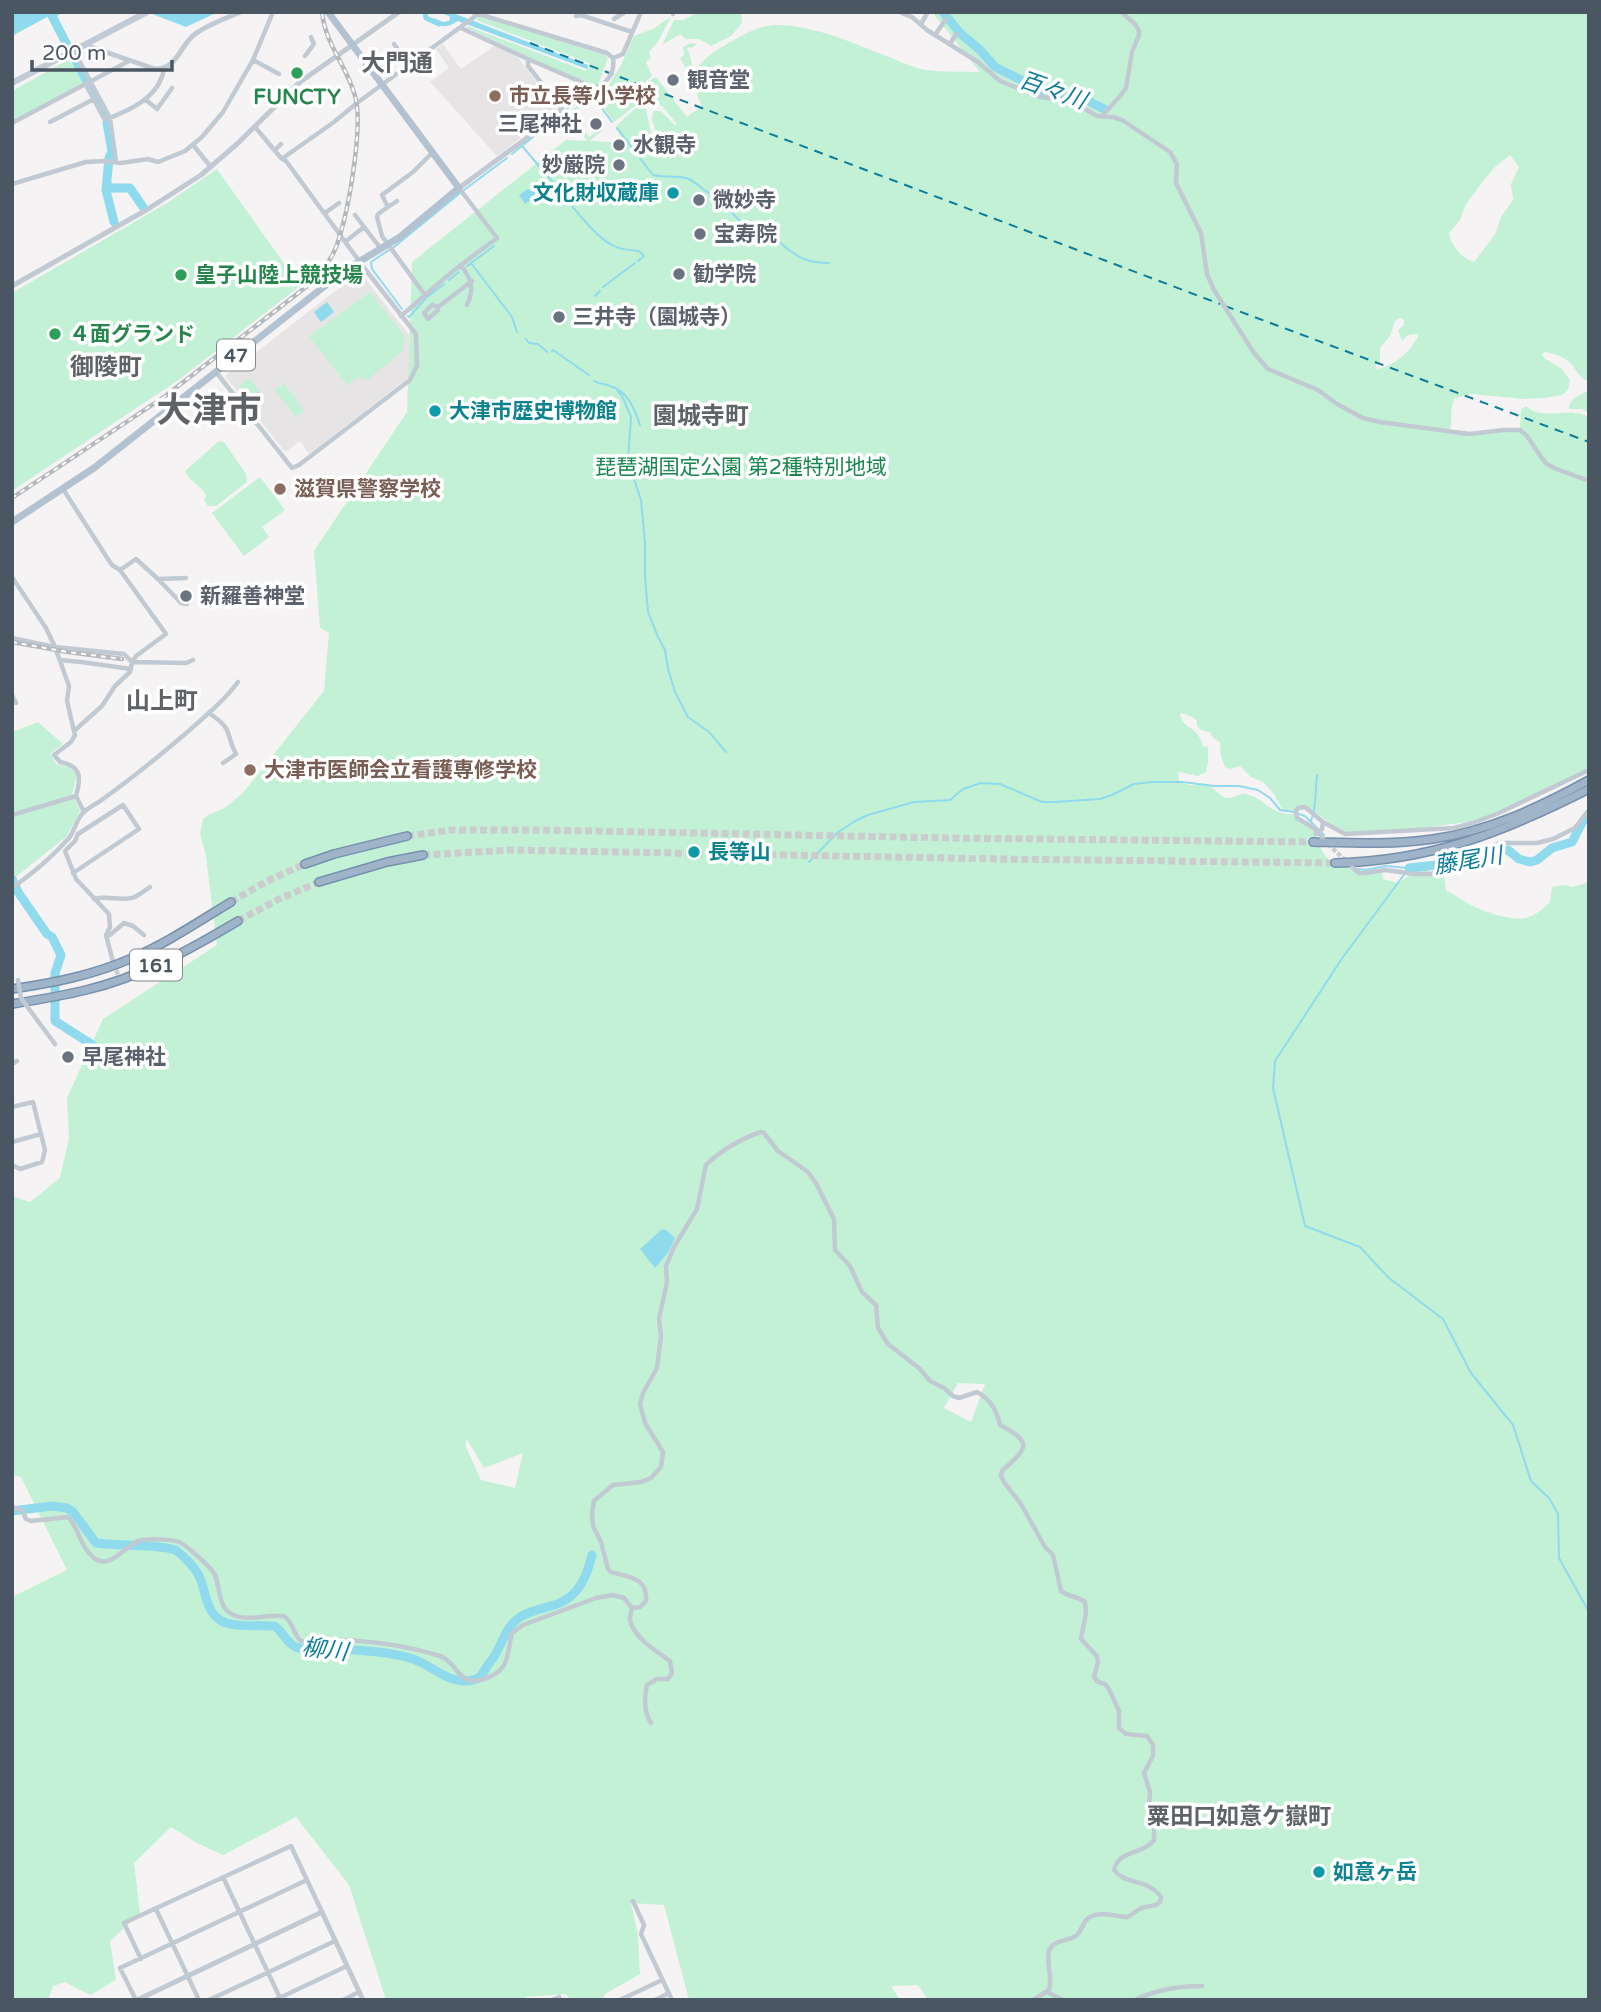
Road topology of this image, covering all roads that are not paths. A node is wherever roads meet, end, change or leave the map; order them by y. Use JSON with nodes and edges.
{"nodes":[{"id":1,"x":147,"y":12,"type":"edge"},
{"id":2,"x":240,"y":12,"type":"edge"},
{"id":3,"x":273,"y":12,"type":"edge"},
{"id":4,"x":328,"y":12,"type":"edge"},
{"id":5,"x":399,"y":12,"type":"edge"},
{"id":6,"x":624,"y":12,"type":"edge"},
{"id":7,"x":641,"y":12,"type":"edge"},
{"id":8,"x":900,"y":12,"type":"edge"},
{"id":9,"x":928,"y":12,"type":"edge"},
{"id":10,"x":1121,"y":12,"type":"edge"},
{"id":11,"x":478,"y":13,"type":"edge"},
{"id":12,"x":906,"y":13,"type":"edge"},
{"id":13,"x":576,"y":16,"type":"dead end"},
{"id":14,"x":614,"y":19,"type":"dead end"},
{"id":15,"x":946,"y":19,"type":"dead end"},
{"id":16,"x":921,"y":24,"type":"junction"},
{"id":17,"x":462,"y":28,"type":"junction"},
{"id":18,"x":632,"y":32,"type":"junction"},
{"id":19,"x":956,"y":34,"type":"dead end"},
{"id":20,"x":936,"y":35,"type":"junction"},
{"id":21,"x":311,"y":37,"type":"dead end"},
{"id":22,"x":394,"y":44,"type":"dead end"},
{"id":23,"x":950,"y":44,"type":"junction"},
{"id":24,"x":85,"y":45,"type":"junction"},
{"id":25,"x":352,"y":46,"type":"junction"},
{"id":26,"x":74,"y":51,"type":"junction"},
{"id":27,"x":305,"y":56,"type":"dead end"},
{"id":28,"x":612,"y":58,"type":"junction"},
{"id":29,"x":528,"y":59,"type":"junction"},
{"id":30,"x":253,"y":60,"type":"junction"},
{"id":31,"x":129,"y":61,"type":"junction"},
{"id":32,"x":409,"y":66,"type":"junction"},
{"id":33,"x":164,"y":69,"type":"junction"},
{"id":34,"x":279,"y":74,"type":"dead end"},
{"id":35,"x":12,"y":83,"type":"edge"},
{"id":36,"x":88,"y":84,"type":"junction"},
{"id":37,"x":382,"y":85,"type":"junction"},
{"id":38,"x":172,"y":88,"type":"dead end"},
{"id":39,"x":94,"y":99,"type":"junction"},
{"id":40,"x":146,"y":100,"type":"junction"},
{"id":41,"x":101,"y":108,"type":"junction"},
{"id":42,"x":562,"y":109,"type":"joint"},
{"id":43,"x":1102,"y":116,"type":"junction"},
{"id":44,"x":110,"y":118,"type":"junction"},
{"id":45,"x":50,"y":121,"type":"dead end"},
{"id":46,"x":12,"y":123,"type":"edge"},
{"id":47,"x":255,"y":127,"type":"junction"},
{"id":48,"x":281,"y":144,"type":"dead end"},
{"id":49,"x":193,"y":145,"type":"junction"},
{"id":50,"x":275,"y":150,"type":"junction"},
{"id":51,"x":433,"y":152,"type":"junction"},
{"id":52,"x":283,"y":158,"type":"junction"},
{"id":53,"x":111,"y":162,"type":"junction"},
{"id":54,"x":211,"y":167,"type":"junction"},
{"id":55,"x":12,"y":184,"type":"edge"},
{"id":56,"x":459,"y":188,"type":"junction"},
{"id":57,"x":397,"y":201,"type":"dead end"},
{"id":58,"x":339,"y":203,"type":"dead end"},
{"id":59,"x":388,"y":207,"type":"junction"},
{"id":60,"x":325,"y":213,"type":"junction"},
{"id":61,"x":355,"y":215,"type":"dead end"},
{"id":62,"x":364,"y":227,"type":"junction"},
{"id":63,"x":346,"y":242,"type":"junction"},
{"id":64,"x":391,"y":247,"type":"junction"},
{"id":65,"x":381,"y":249,"type":"junction"},
{"id":66,"x":360,"y":261,"type":"junction"},
{"id":67,"x":461,"y":265,"type":"junction"},
{"id":68,"x":472,"y":281,"type":"junction"},
{"id":69,"x":12,"y":286,"type":"edge"},
{"id":70,"x":425,"y":295,"type":"junction"},
{"id":71,"x":467,"y":305,"type":"dead end"},
{"id":72,"x":438,"y":307,"type":"dead end"},
{"id":73,"x":401,"y":316,"type":"junction"},
{"id":74,"x":216,"y":371,"type":"junction"},
{"id":75,"x":1589,"y":481,"type":"edge"},
{"id":76,"x":63,"y":489,"type":"junction"},
{"id":77,"x":12,"y":522,"type":"edge"},
{"id":78,"x":120,"y":570,"type":"junction"},
{"id":79,"x":12,"y":577,"type":"edge"},
{"id":80,"x":158,"y":579,"type":"junction"},
{"id":81,"x":186,"y":579,"type":"dead end"},
{"id":82,"x":187,"y":604,"type":"dead end"},
{"id":83,"x":12,"y":638,"type":"edge"},
{"id":84,"x":55,"y":647,"type":"junction"},
{"id":85,"x":60,"y":660,"type":"junction"},
{"id":86,"x":193,"y":660,"type":"dead end"},
{"id":87,"x":132,"y":662,"type":"junction"},
{"id":88,"x":131,"y":669,"type":"junction"},
{"id":89,"x":238,"y":682,"type":"dead end"},
{"id":90,"x":12,"y":695,"type":"edge"},
{"id":91,"x":16,"y":703,"type":"dead end"},
{"id":92,"x":209,"y":713,"type":"junction"},
{"id":93,"x":74,"y":732,"type":"junction"},
{"id":94,"x":223,"y":763,"type":"dead end"},
{"id":95,"x":1589,"y":770,"type":"edge"},
{"id":96,"x":1589,"y":780,"type":"edge"},
{"id":97,"x":1589,"y":789,"type":"edge"},
{"id":98,"x":76,"y":796,"type":"junction"},
{"id":99,"x":1589,"y":810,"type":"edge"},
{"id":100,"x":84,"y":812,"type":"junction"},
{"id":101,"x":12,"y":815,"type":"edge"},
{"id":102,"x":1323,"y":822,"type":"junction"},
{"id":103,"x":75,"y":828,"type":"junction"},
{"id":104,"x":80,"y":833,"type":"junction"},
{"id":105,"x":1316,"y":834,"type":"dead end"},
{"id":106,"x":407,"y":835,"type":"tunnel mouth"},
{"id":107,"x":1323,"y":838,"type":"tunnel mouth"},
{"id":108,"x":1313,"y":842,"type":"tunnel mouth"},
{"id":109,"x":423,"y":855,"type":"tunnel mouth"},
{"id":110,"x":1335,"y":863,"type":"tunnel mouth"},
{"id":111,"x":305,"y":864,"type":"tunnel mouth"},
{"id":112,"x":1352,"y":867,"type":"tunnel mouth"},
{"id":113,"x":73,"y":873,"type":"junction"},
{"id":114,"x":319,"y":882,"type":"tunnel mouth"},
{"id":115,"x":150,"y":887,"type":"dead end"},
{"id":116,"x":12,"y":888,"type":"edge"},
{"id":117,"x":94,"y":899,"type":"junction"},
{"id":118,"x":230,"y":902,"type":"tunnel mouth"},
{"id":119,"x":238,"y":921,"type":"tunnel mouth"},
{"id":120,"x":144,"y":935,"type":"dead end"},
{"id":121,"x":106,"y":936,"type":"junction"},
{"id":122,"x":112,"y":958,"type":"tunnel mouth"},
{"id":123,"x":18,"y":981,"type":"dead end"},
{"id":124,"x":12,"y":989,"type":"edge"},
{"id":125,"x":12,"y":1004,"type":"edge"},
{"id":126,"x":55,"y":1044,"type":"dead end"},
{"id":127,"x":12,"y":1107,"type":"edge"},
{"id":128,"x":41,"y":1134,"type":"junction"},
{"id":129,"x":12,"y":1142,"type":"edge"},
{"id":130,"x":12,"y":1165,"type":"edge"},
{"id":131,"x":12,"y":1507,"type":"edge"},
{"id":132,"x":632,"y":1608,"type":"junction"},
{"id":133,"x":651,"y":1723,"type":"dead end"},
{"id":134,"x":223,"y":1877,"type":"junction"},
{"id":135,"x":307,"y":1880,"type":"junction"},
{"id":136,"x":633,"y":1902,"type":"dead end"},
{"id":137,"x":156,"y":1909,"type":"junction"},
{"id":138,"x":240,"y":1912,"type":"junction"},
{"id":139,"x":322,"y":1912,"type":"junction"},
{"id":140,"x":335,"y":1941,"type":"junction"},
{"id":141,"x":173,"y":1944,"type":"junction"},
{"id":142,"x":255,"y":1944,"type":"junction"},
{"id":143,"x":141,"y":1958,"type":"junction"},
{"id":144,"x":347,"y":1966,"type":"junction"},
{"id":145,"x":268,"y":1972,"type":"junction"},
{"id":146,"x":188,"y":1976,"type":"junction"},
{"id":147,"x":663,"y":1980,"type":"junction"},
{"id":148,"x":1202,"y":1986,"type":"dead end"},
{"id":149,"x":359,"y":1992,"type":"junction"},
{"id":150,"x":1047,"y":1992,"type":"junction"},
{"id":151,"x":669,"y":1993,"type":"junction"},
{"id":152,"x":559,"y":1997,"type":"dead end"},
{"id":153,"x":279,"y":1999,"type":"edge"},
{"id":154,"x":137,"y":2000,"type":"edge"},
{"id":155,"x":199,"y":2000,"type":"edge"},
{"id":156,"x":209,"y":2000,"type":"edge"},
{"id":157,"x":343,"y":2000,"type":"edge"},
{"id":158,"x":363,"y":2000,"type":"edge"},
{"id":159,"x":552,"y":2000,"type":"edge"},
{"id":160,"x":620,"y":2000,"type":"edge"},
{"id":161,"x":655,"y":2000,"type":"edge"},
{"id":162,"x":672,"y":2000,"type":"edge"},
{"id":163,"x":1032,"y":2000,"type":"edge"},
{"id":164,"x":1063,"y":2000,"type":"edge"},
{"id":165,"x":1135,"y":2000,"type":"edge"}],
"edges":[{"from":1,"to":24,"type":"main road"},
{"from":2,"to":33,"type":"street"},
{"from":3,"to":30,"type":"street"},
{"from":4,"to":25,"type":"main road"},
{"from":5,"to":25,"type":"street"},
{"from":6,"to":14,"type":"street"},
{"from":7,"to":18,"type":"street"},
{"from":8,"to":12,"type":"street"},
{"from":9,"to":16,"type":"street"},
{"from":10,"to":43,"type":"street"},
{"from":11,"to":17,"type":"street"},
{"from":11,"to":28,"type":"street"},
{"from":12,"to":16,"type":"street"},
{"from":13,"to":18,"type":"street"},
{"from":15,"to":20,"type":"street"},
{"from":16,"to":20,"type":"street"},
{"from":17,"to":29,"type":"street"},
{"from":17,"to":32,"type":"street"},
{"from":18,"to":28,"type":"street"},
{"from":19,"to":23,"type":"street"},
{"from":20,"to":23,"type":"street"},
{"from":21,"to":27,"type":"street"},
{"from":22,"to":32,"type":"street"},
{"from":23,"to":43,"type":"street"},
{"from":24,"to":26,"type":"main road"},
{"from":24,"to":31,"type":"street"},
{"from":25,"to":37,"type":"main road"},
{"from":25,"to":47,"type":"street"},
{"from":26,"to":35,"type":"main road"},
{"from":26,"to":36,"type":"street"},
{"from":28,"to":29,"type":"street"},
{"from":29,"to":42,"type":"street"},
{"from":30,"to":34,"type":"street"},
{"from":30,"to":49,"type":"street"},
{"from":31,"to":33,"type":"street"},
{"from":31,"to":36,"type":"street"},
{"from":32,"to":37,"type":"street"},
{"from":33,"to":40,"type":"street"},
{"from":36,"to":39,"type":"street"},
{"from":36,"to":41,"type":"street"},
{"from":36,"to":46,"type":"street"},
{"from":37,"to":51,"type":"main road"},
{"from":37,"to":52,"type":"street"},
{"from":38,"to":40,"type":"street"},
{"from":39,"to":41,"type":"street"},
{"from":39,"to":45,"type":"street"},
{"from":40,"to":44,"type":"street"},
{"from":41,"to":44,"type":"street"},
{"from":42,"to":56,"type":"street"},
{"from":43,"to":75,"type":"street"},
{"from":44,"to":53,"type":"street"},
{"from":47,"to":50,"type":"street"},
{"from":47,"to":54,"type":"street"},
{"from":48,"to":50,"type":"street"},
{"from":49,"to":53,"type":"street"},
{"from":49,"to":54,"type":"street"},
{"from":50,"to":52,"type":"street"},
{"from":51,"to":56,"type":"main road"},
{"from":51,"to":59,"type":"street"},
{"from":52,"to":60,"type":"street"},
{"from":53,"to":55,"type":"street"},
{"from":54,"to":69,"type":"street"},
{"from":56,"to":64,"type":"main road","number":"47"},
{"from":56,"to":67,"type":"street"},
{"from":57,"to":59,"type":"street"},
{"from":58,"to":60,"type":"street"},
{"from":59,"to":64,"type":"street"},
{"from":60,"to":63,"type":"street"},
{"from":61,"to":62,"type":"street"},
{"from":62,"to":63,"type":"street"},
{"from":62,"to":65,"type":"street"},
{"from":63,"to":66,"type":"street"},
{"from":64,"to":65,"type":"main road","number":"47"},
{"from":64,"to":70,"type":"street"},
{"from":65,"to":66,"type":"main road","number":"47"},
{"from":66,"to":73,"type":"street"},
{"from":66,"to":74,"type":"main road","number":"47"},
{"from":67,"to":68,"type":"street"},
{"from":67,"to":70,"type":"street"},
{"from":68,"to":71,"type":"street"},
{"from":68,"to":72,"type":"street"},
{"from":70,"to":73,"type":"street"},
{"from":73,"to":74,"type":"street"},
{"from":74,"to":76,"type":"main road","number":"47"},
{"from":76,"to":77,"type":"main road","number":"47"},
{"from":76,"to":78,"type":"street"},
{"from":78,"to":80,"type":"street"},
{"from":78,"to":87,"type":"street"},
{"from":79,"to":84,"type":"street"},
{"from":80,"to":81,"type":"street"},
{"from":80,"to":82,"type":"street"},
{"from":83,"to":84,"type":"street"},
{"from":84,"to":85,"type":"street"},
{"from":84,"to":87,"type":"street"},
{"from":85,"to":88,"type":"street"},
{"from":85,"to":93,"type":"street"},
{"from":86,"to":87,"type":"street"},
{"from":87,"to":88,"type":"street"},
{"from":88,"to":93,"type":"street"},
{"from":89,"to":92,"type":"street"},
{"from":90,"to":91,"type":"street"},
{"from":92,"to":94,"type":"street"},
{"from":92,"to":100,"type":"street"},
{"from":93,"to":98,"type":"street"},
{"from":95,"to":102,"type":"street"},
{"from":96,"to":108,"type":"highway"},
{"from":97,"to":110,"type":"highway"},
{"from":98,"to":100,"type":"street"},
{"from":98,"to":101,"type":"street"},
{"from":99,"to":112,"type":"street"},
{"from":100,"to":103,"type":"street"},
{"from":102,"to":105,"type":"street","bridge":true},
{"from":102,"to":107,"type":"street"},
{"from":103,"to":104,"type":"street"},
{"from":103,"to":116,"type":"street"},
{"from":104,"to":113,"type":"street"},
{"from":104,"to":113,"type":"street"},
{"from":106,"to":111,"type":"highway"},
{"from":109,"to":114,"type":"highway"},
{"from":113,"to":117,"type":"street"},
{"from":115,"to":117,"type":"street"},
{"from":117,"to":121,"type":"street"},
{"from":118,"to":124,"type":"highway","number":"161"},
{"from":119,"to":125,"type":"highway","number":"161"},
{"from":120,"to":121,"type":"street"},
{"from":121,"to":122,"type":"street"},
{"from":123,"to":126,"type":"street","bridge":true},
{"from":127,"to":128,"type":"street"},
{"from":128,"to":129,"type":"street"},
{"from":128,"to":130,"type":"street"},
{"from":131,"to":132,"type":"street"},
{"from":132,"to":133,"type":"street"},
{"from":132,"to":150,"type":"street"},
{"from":134,"to":135,"type":"street"},
{"from":134,"to":137,"type":"street"},
{"from":134,"to":138,"type":"street"},
{"from":135,"to":138,"type":"street"},
{"from":135,"to":139,"type":"street"},
{"from":136,"to":147,"type":"street"},
{"from":137,"to":141,"type":"street"},
{"from":137,"to":143,"type":"street"},
{"from":138,"to":141,"type":"street"},
{"from":138,"to":142,"type":"street"},
{"from":139,"to":140,"type":"street"},
{"from":139,"to":142,"type":"street"},
{"from":140,"to":144,"type":"street"},
{"from":140,"to":145,"type":"street"},
{"from":141,"to":143,"type":"street"},
{"from":141,"to":146,"type":"street"},
{"from":142,"to":145,"type":"street"},
{"from":142,"to":146,"type":"street"},
{"from":143,"to":154,"type":"street"},
{"from":144,"to":149,"type":"street"},
{"from":144,"to":153,"type":"street"},
{"from":145,"to":153,"type":"street"},
{"from":145,"to":156,"type":"street"},
{"from":146,"to":154,"type":"street"},
{"from":146,"to":155,"type":"street"},
{"from":147,"to":151,"type":"street"},
{"from":147,"to":160,"type":"street"},
{"from":148,"to":165,"type":"street"},
{"from":149,"to":157,"type":"street"},
{"from":149,"to":158,"type":"street"},
{"from":150,"to":163,"type":"street"},
{"from":150,"to":164,"type":"street"},
{"from":151,"to":161,"type":"street"},
{"from":151,"to":162,"type":"street"},
{"from":152,"to":159,"type":"street"}]}
